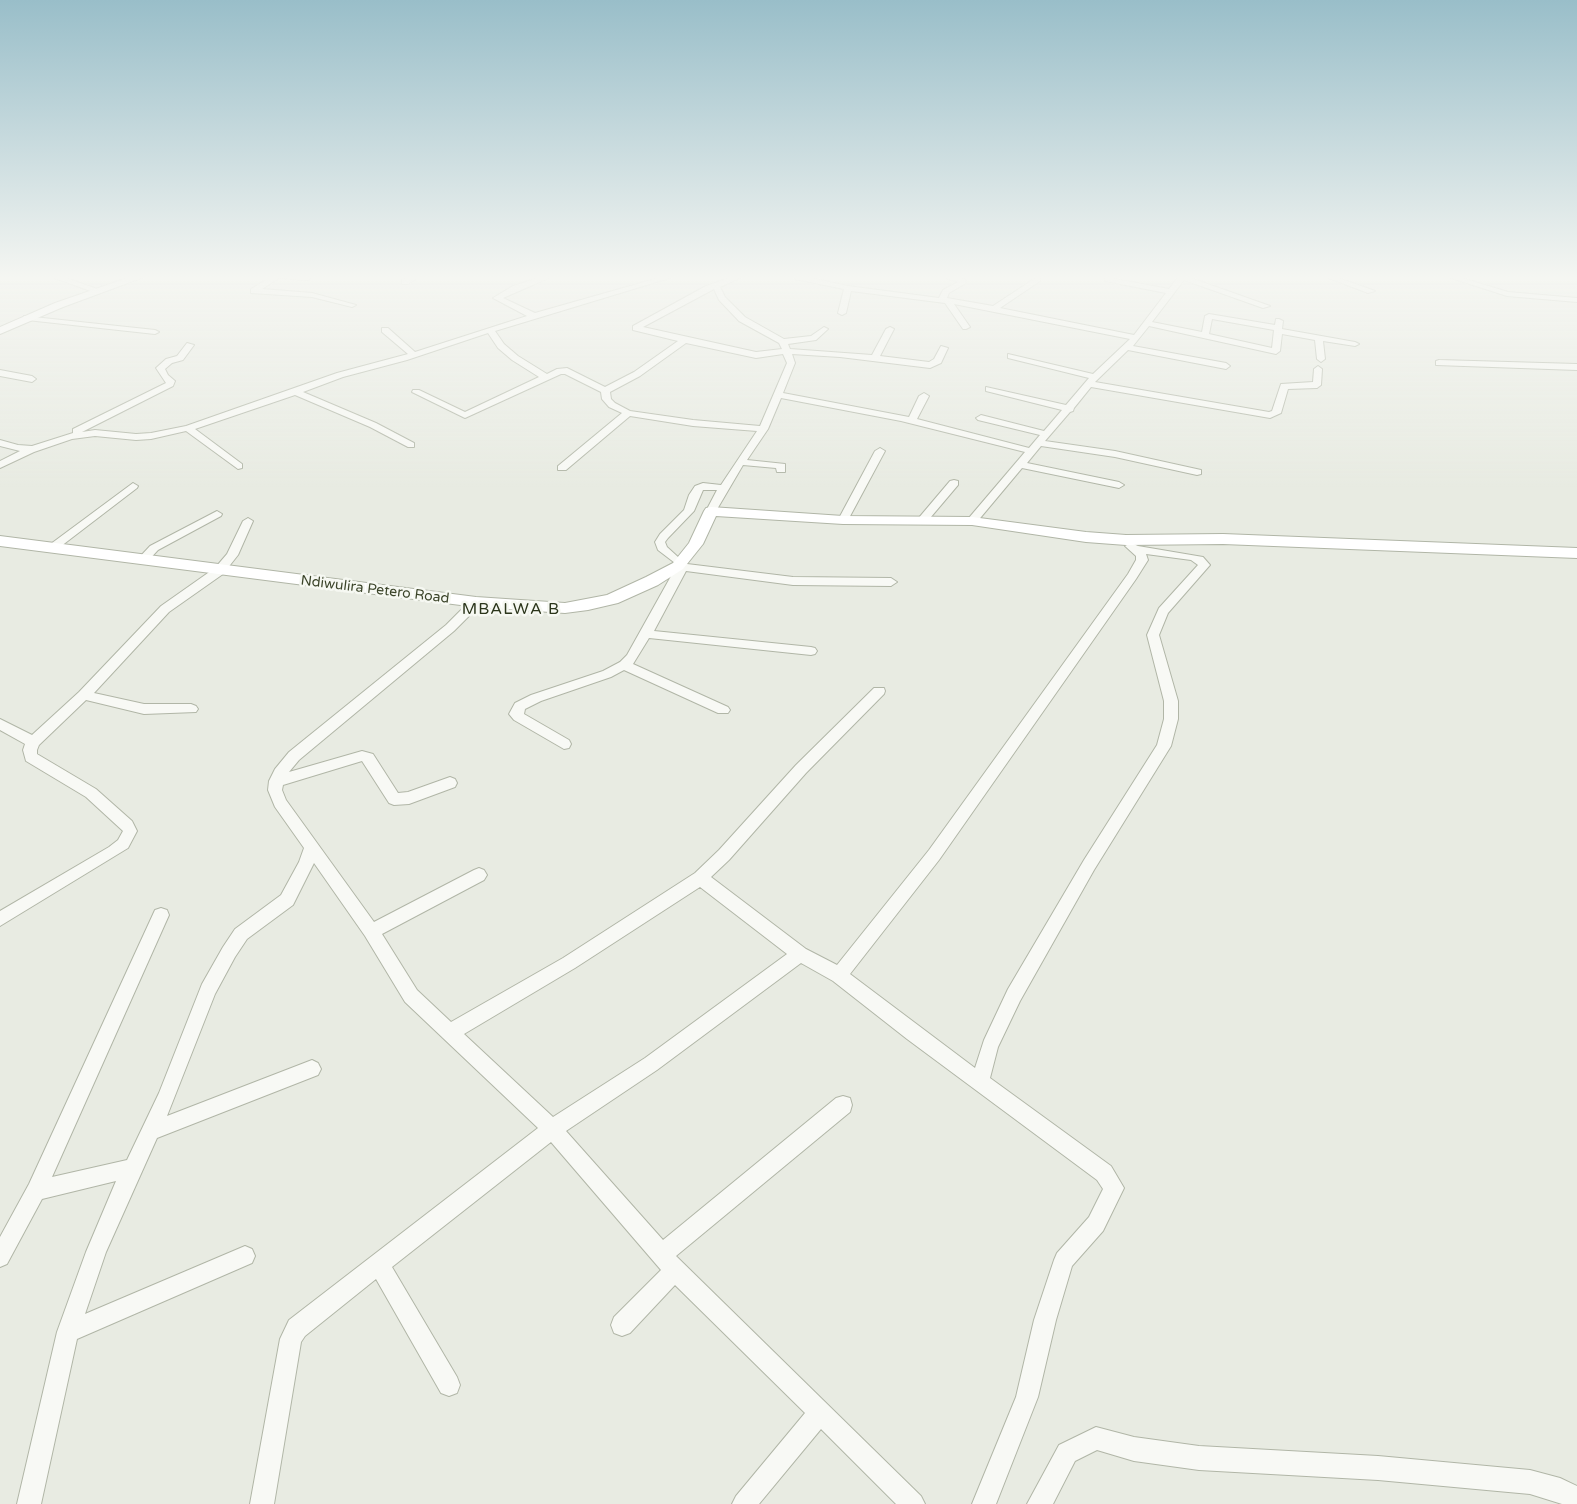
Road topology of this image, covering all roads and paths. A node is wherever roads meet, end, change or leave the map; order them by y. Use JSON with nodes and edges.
{"nodes":[{"id":1,"x":188,"y":347,"type":"edge"},
{"id":2,"x":405,"y":347,"type":"edge"},
{"id":3,"x":438,"y":347,"type":"edge"},
{"id":4,"x":502,"y":347,"type":"edge"},
{"id":5,"x":675,"y":347,"type":"edge"},
{"id":6,"x":719,"y":347,"type":"edge"},
{"id":7,"x":785,"y":347,"type":"edge"},
{"id":8,"x":881,"y":347,"type":"edge"},
{"id":9,"x":1126,"y":347,"type":"edge"},
{"id":10,"x":1127,"y":347,"type":"edge"},
{"id":11,"x":1258,"y":347,"type":"edge"},
{"id":12,"x":1276,"y":347,"type":"edge"},
{"id":13,"x":1320,"y":347,"type":"edge"},
{"id":14,"x":944,"y":348,"type":"dead end"},
{"id":15,"x":787,"y":351,"type":"junction"},
{"id":16,"x":414,"y":355,"type":"junction"},
{"id":17,"x":1011,"y":356,"type":"dead end"},
{"id":18,"x":875,"y":358,"type":"junction"},
{"id":19,"x":1321,"y":359,"type":"dead end"},
{"id":20,"x":1438,"y":363,"type":"dead end"},
{"id":21,"x":1226,"y":366,"type":"dead end"},
{"id":22,"x":1577,"y":367,"type":"edge"},
{"id":23,"x":1318,"y":369,"type":"dead end"},
{"id":24,"x":0,"y":373,"type":"edge"},
{"id":25,"x":546,"y":377,"type":"junction"},
{"id":26,"x":32,"y":379,"type":"dead end"},
{"id":27,"x":1092,"y":381,"type":"junction"},
{"id":28,"x":989,"y":389,"type":"dead end"},
{"id":29,"x":605,"y":391,"type":"junction"},
{"id":30,"x":295,"y":392,"type":"junction"},
{"id":31,"x":416,"y":392,"type":"dead end"},
{"id":32,"x":777,"y":395,"type":"junction"},
{"id":33,"x":924,"y":396,"type":"dead end"},
{"id":34,"x":1070,"y":409,"type":"junction"},
{"id":35,"x":628,"y":413,"type":"junction"},
{"id":36,"x":981,"y":418,"type":"dead end"},
{"id":37,"x":912,"y":420,"type":"junction"},
{"id":38,"x":188,"y":428,"type":"junction"},
{"id":39,"x":763,"y":429,"type":"junction"},
{"id":40,"x":1046,"y":434,"type":"junction"},
{"id":41,"x":71,"y":436,"type":"junction"},
{"id":42,"x":0,"y":444,"type":"edge"},
{"id":43,"x":411,"y":445,"type":"dead end"},
{"id":44,"x":1034,"y":447,"type":"junction"},
{"id":45,"x":33,"y":449,"type":"junction"},
{"id":46,"x":880,"y":451,"type":"dead end"},
{"id":47,"x":740,"y":462,"type":"junction"},
{"id":48,"x":0,"y":465,"type":"edge"},
{"id":49,"x":1020,"y":465,"type":"junction"},
{"id":50,"x":238,"y":466,"type":"dead end"},
{"id":51,"x":562,"y":468,"type":"dead end"},
{"id":52,"x":781,"y":470,"type":"dead end"},
{"id":53,"x":1196,"y":472,"type":"dead end"},
{"id":54,"x":954,"y":483,"type":"dead end"},
{"id":55,"x":1118,"y":485,"type":"dead end"},
{"id":56,"x":133,"y":486,"type":"dead end"},
{"id":57,"x":724,"y":488,"type":"junction"},
{"id":58,"x":711,"y":511,"type":"junction"},
{"id":59,"x":217,"y":514,"type":"dead end"},
{"id":60,"x":842,"y":520,"type":"junction"},
{"id":61,"x":248,"y":521,"type":"dead end"},
{"id":62,"x":972,"y":521,"type":"junction"},
{"id":63,"x":921,"y":522,"type":"junction"},
{"id":64,"x":0,"y":541,"type":"edge"},
{"id":65,"x":1130,"y":544,"type":"junction"},
{"id":66,"x":52,"y":548,"type":"junction"},
{"id":67,"x":1577,"y":553,"type":"edge"},
{"id":68,"x":142,"y":561,"type":"junction"},
{"id":69,"x":680,"y":565,"type":"junction"},
{"id":70,"x":220,"y":571,"type":"junction"},
{"id":71,"x":891,"y":582,"type":"dead end"},
{"id":72,"x":476,"y":602,"type":"junction"},
{"id":73,"x":646,"y":634,"type":"junction"},
{"id":74,"x":811,"y":651,"type":"dead end"},
{"id":75,"x":624,"y":665,"type":"junction"},
{"id":76,"x":879,"y":691,"type":"dead end"},
{"id":77,"x":84,"y":695,"type":"junction"},
{"id":78,"x":191,"y":709,"type":"dead end"},
{"id":79,"x":723,"y":710,"type":"dead end"},
{"id":80,"x":0,"y":724,"type":"edge"},
{"id":81,"x":32,"y":742,"type":"junction"},
{"id":82,"x":564,"y":744,"type":"dead end"},
{"id":83,"x":276,"y":781,"type":"junction"},
{"id":84,"x":450,"y":783,"type":"dead end"},
{"id":85,"x":312,"y":846,"type":"junction"},
{"id":86,"x":479,"y":875,"type":"dead end"},
{"id":87,"x":700,"y":878,"type":"junction"},
{"id":88,"x":161,"y":915,"type":"dead end"},
{"id":89,"x":0,"y":919,"type":"edge"},
{"id":90,"x":371,"y":931,"type":"junction"},
{"id":91,"x":800,"y":954,"type":"junction"},
{"id":92,"x":839,"y":974,"type":"junction"},
{"id":93,"x":450,"y":1032,"type":"junction"},
{"id":94,"x":312,"y":1069,"type":"dead end"},
{"id":95,"x":980,"y":1082,"type":"junction"},
{"id":96,"x":843,"y":1105,"type":"dead end"},
{"id":97,"x":552,"y":1129,"type":"junction"},
{"id":98,"x":149,"y":1132,"type":"junction"},
{"id":99,"x":132,"y":1168,"type":"junction"},
{"id":100,"x":36,"y":1191,"type":"junction"},
{"id":101,"x":661,"y":1255,"type":"junction"},
{"id":102,"x":244,"y":1256,"type":"dead end"},
{"id":103,"x":0,"y":1257,"type":"edge"},
{"id":104,"x":379,"y":1265,"type":"junction"},
{"id":105,"x":675,"y":1270,"type":"junction"},
{"id":106,"x":622,"y":1325,"type":"dead end"},
{"id":107,"x":68,"y":1332,"type":"junction"},
{"id":108,"x":449,"y":1385,"type":"dead end"},
{"id":109,"x":819,"y":1414,"type":"junction"},
{"id":110,"x":1577,"y":1499,"type":"edge"},
{"id":111,"x":29,"y":1504,"type":"edge"},
{"id":112,"x":262,"y":1504,"type":"edge"},
{"id":113,"x":744,"y":1504,"type":"edge"},
{"id":114,"x":912,"y":1504,"type":"edge"},
{"id":115,"x":984,"y":1504,"type":"edge"},
{"id":116,"x":1039,"y":1504,"type":"edge"}],
"edges":[{"from":1,"to":41,"type":"street"},
{"from":2,"to":16,"type":"street"},
{"from":3,"to":16,"type":"street"},
{"from":4,"to":25,"type":"street"},
{"from":5,"to":29,"type":"street"},
{"from":6,"to":15,"type":"street"},
{"from":7,"to":15,"type":"street"},
{"from":8,"to":18,"type":"street"},
{"from":9,"to":27,"type":"street"},
{"from":10,"to":21,"type":"street"},
{"from":11,"to":12,"type":"street"},
{"from":13,"to":19,"type":"street"},
{"from":14,"to":18,"type":"street"},
{"from":15,"to":18,"type":"street"},
{"from":15,"to":32,"type":"street"},
{"from":16,"to":30,"type":"street"},
{"from":17,"to":27,"type":"street"},
{"from":20,"to":22,"type":"street"},
{"from":23,"to":27,"type":"street"},
{"from":24,"to":26,"type":"street"},
{"from":25,"to":29,"type":"street"},
{"from":25,"to":31,"type":"street"},
{"from":27,"to":34,"type":"street"},
{"from":28,"to":34,"type":"street"},
{"from":29,"to":35,"type":"street"},
{"from":30,"to":38,"type":"street"},
{"from":30,"to":43,"type":"street"},
{"from":32,"to":37,"type":"street"},
{"from":32,"to":39,"type":"street"},
{"from":33,"to":37,"type":"street"},
{"from":34,"to":40,"type":"street"},
{"from":35,"to":39,"type":"street"},
{"from":35,"to":51,"type":"street"},
{"from":36,"to":40,"type":"street"},
{"from":37,"to":44,"type":"street"},
{"from":38,"to":41,"type":"street"},
{"from":38,"to":50,"type":"street"},
{"from":39,"to":47,"type":"street"},
{"from":40,"to":44,"type":"street"},
{"from":41,"to":45,"type":"street"},
{"from":42,"to":45,"type":"street"},
{"from":44,"to":49,"type":"street"},
{"from":44,"to":53,"type":"street"},
{"from":45,"to":48,"type":"street"},
{"from":46,"to":60,"type":"street"},
{"from":47,"to":52,"type":"street"},
{"from":47,"to":57,"type":"street"},
{"from":49,"to":55,"type":"street"},
{"from":49,"to":62,"type":"street"},
{"from":54,"to":63,"type":"street"},
{"from":56,"to":66,"type":"street"},
{"from":57,"to":58,"type":"street"},
{"from":57,"to":69,"type":"street"},
{"from":58,"to":60,"type":"street"},
{"from":58,"to":69,"type":"street","name":"Ndiwulira Petero Road"},
{"from":59,"to":68,"type":"street"},
{"from":60,"to":63,"type":"street"},
{"from":61,"to":70,"type":"street"},
{"from":62,"to":63,"type":"street"},
{"from":62,"to":65,"type":"street"},
{"from":64,"to":66,"type":"street","name":"Ndiwulira Petero Road"},
{"from":65,"to":67,"type":"street"},
{"from":65,"to":92,"type":"street"},
{"from":65,"to":95,"type":"street"},
{"from":66,"to":68,"type":"street","name":"Ndiwulira Petero Road"},
{"from":68,"to":70,"type":"street","name":"Ndiwulira Petero Road"},
{"from":69,"to":71,"type":"street"},
{"from":69,"to":72,"type":"street","name":"Ndiwulira Petero Road"},
{"from":69,"to":73,"type":"street"},
{"from":70,"to":72,"type":"street","name":"Ndiwulira Petero Road"},
{"from":70,"to":77,"type":"street"},
{"from":72,"to":83,"type":"street"},
{"from":73,"to":74,"type":"street"},
{"from":73,"to":75,"type":"street"},
{"from":75,"to":79,"type":"street"},
{"from":75,"to":82,"type":"street"},
{"from":76,"to":87,"type":"street"},
{"from":77,"to":78,"type":"street"},
{"from":77,"to":81,"type":"street"},
{"from":80,"to":81,"type":"street"},
{"from":81,"to":89,"type":"street"},
{"from":83,"to":84,"type":"street"},
{"from":83,"to":85,"type":"street"},
{"from":85,"to":90,"type":"street"},
{"from":85,"to":98,"type":"street"},
{"from":86,"to":90,"type":"street"},
{"from":87,"to":91,"type":"street"},
{"from":87,"to":93,"type":"street"},
{"from":88,"to":100,"type":"street"},
{"from":90,"to":93,"type":"street"},
{"from":91,"to":92,"type":"street"},
{"from":91,"to":97,"type":"street"},
{"from":92,"to":95,"type":"street"},
{"from":93,"to":97,"type":"street"},
{"from":94,"to":98,"type":"street"},
{"from":95,"to":115,"type":"street"},
{"from":96,"to":101,"type":"street"},
{"from":97,"to":101,"type":"street"},
{"from":97,"to":104,"type":"street"},
{"from":98,"to":99,"type":"street"},
{"from":99,"to":100,"type":"street"},
{"from":99,"to":107,"type":"street"},
{"from":100,"to":103,"type":"street"},
{"from":101,"to":105,"type":"street"},
{"from":102,"to":107,"type":"street"},
{"from":104,"to":108,"type":"street"},
{"from":104,"to":112,"type":"street"},
{"from":105,"to":106,"type":"street"},
{"from":105,"to":109,"type":"street"},
{"from":107,"to":111,"type":"street"},
{"from":109,"to":113,"type":"street"},
{"from":109,"to":114,"type":"street"},
{"from":110,"to":116,"type":"street"}]}
